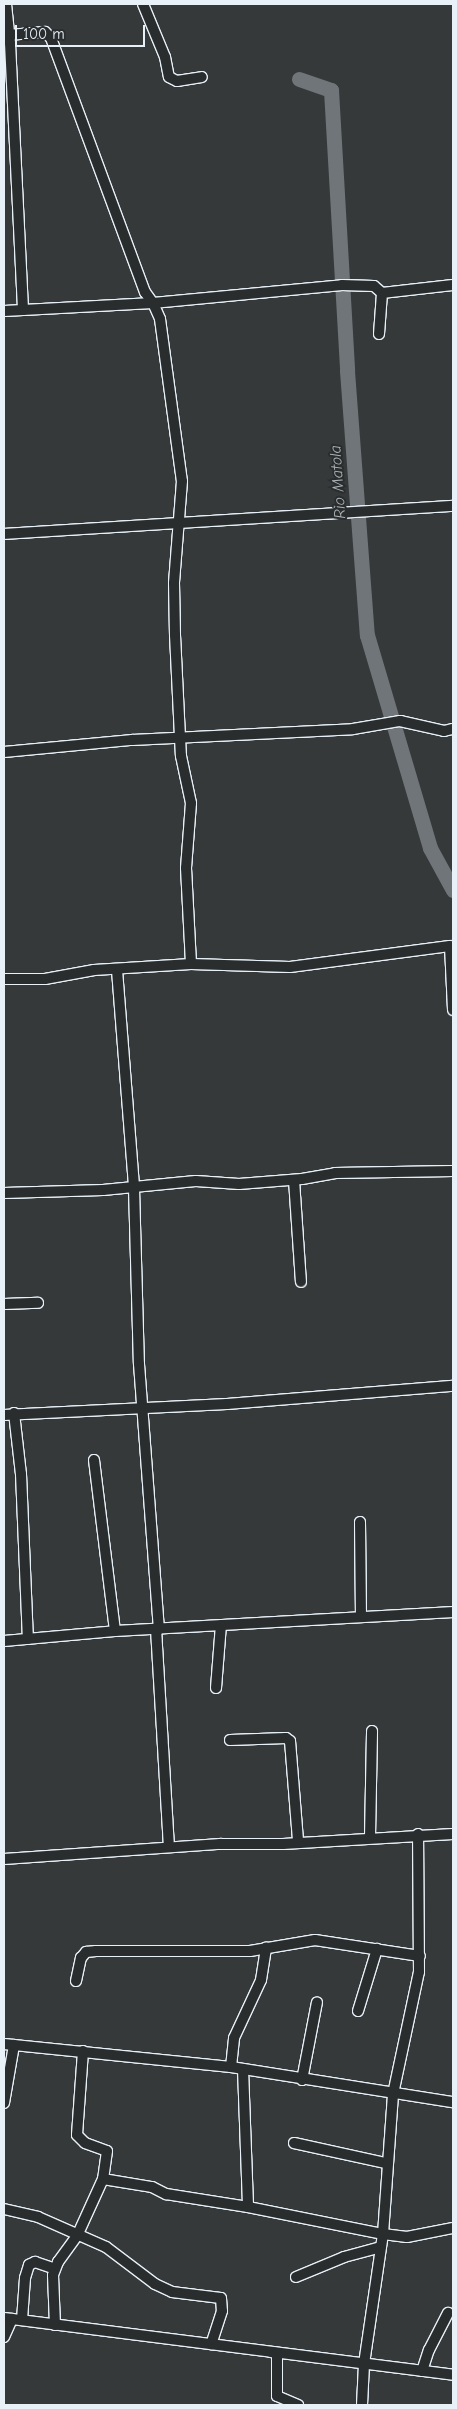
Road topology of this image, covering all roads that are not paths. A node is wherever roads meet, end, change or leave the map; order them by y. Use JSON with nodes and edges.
{"nodes":[{"id":1,"x":6,"y":4,"type":"edge"},
{"id":2,"x":143,"y":4,"type":"edge"},
{"id":3,"x":6,"y":35,"type":"edge"},
{"id":4,"x":202,"y":77,"type":"dead end"},
{"id":5,"x":453,"y":285,"type":"edge"},
{"id":6,"x":382,"y":293,"type":"junction"},
{"id":7,"x":153,"y":303,"type":"junction"},
{"id":8,"x":23,"y":310,"type":"junction"},
{"id":9,"x":4,"y":311,"type":"edge"},
{"id":10,"x":379,"y":334,"type":"dead end"},
{"id":11,"x":453,"y":506,"type":"edge"},
{"id":12,"x":181,"y":523,"type":"junction"},
{"id":13,"x":4,"y":534,"type":"edge"},
{"id":14,"x":453,"y":729,"type":"edge"},
{"id":15,"x":182,"y":739,"type":"junction"},
{"id":16,"x":4,"y":752,"type":"edge"},
{"id":17,"x":451,"y":946,"type":"edge"},
{"id":18,"x":191,"y":964,"type":"junction"},
{"id":19,"x":117,"y":970,"type":"junction"},
{"id":20,"x":4,"y":979,"type":"edge"},
{"id":21,"x":453,"y":1010,"type":"edge"},
{"id":22,"x":453,"y":1171,"type":"edge"},
{"id":23,"x":294,"y":1180,"type":"junction"},
{"id":24,"x":134,"y":1188,"type":"junction"},
{"id":25,"x":4,"y":1193,"type":"edge"},
{"id":26,"x":300,"y":1282,"type":"dead end"},
{"id":27,"x":38,"y":1303,"type":"dead end"},
{"id":28,"x":4,"y":1304,"type":"edge"},
{"id":29,"x":453,"y":1386,"type":"edge"},
{"id":30,"x":143,"y":1408,"type":"junction"},
{"id":31,"x":9,"y":1414,"type":"edge"},
{"id":32,"x":94,"y":1460,"type":"dead end"},
{"id":33,"x":360,"y":1522,"type":"dead end"},
{"id":34,"x":453,"y":1612,"type":"edge"},
{"id":35,"x":361,"y":1615,"type":"junction"},
{"id":36,"x":222,"y":1625,"type":"junction"},
{"id":37,"x":158,"y":1629,"type":"junction"},
{"id":38,"x":114,"y":1631,"type":"junction"},
{"id":39,"x":28,"y":1639,"type":"junction"},
{"id":40,"x":4,"y":1641,"type":"edge"},
{"id":41,"x":216,"y":1688,"type":"dead end"},
{"id":42,"x":372,"y":1731,"type":"dead end"},
{"id":43,"x":230,"y":1740,"type":"dead end"},
{"id":44,"x":418,"y":1834,"type":"junction"},
{"id":45,"x":453,"y":1834,"type":"edge"},
{"id":46,"x":370,"y":1837,"type":"junction"},
{"id":47,"x":298,"y":1841,"type":"junction"},
{"id":48,"x":169,"y":1847,"type":"junction"},
{"id":49,"x":4,"y":1858,"type":"edge"},
{"id":50,"x":266,"y":1947,"type":"junction"},
{"id":51,"x":376,"y":1949,"type":"junction"},
{"id":52,"x":420,"y":1956,"type":"junction"},
{"id":53,"x":76,"y":1981,"type":"dead end"},
{"id":54,"x":317,"y":2002,"type":"dead end"},
{"id":55,"x":358,"y":2011,"type":"dead end"},
{"id":56,"x":9,"y":2045,"type":"edge"},
{"id":57,"x":83,"y":2051,"type":"junction"},
{"id":58,"x":231,"y":2067,"type":"junction"},
{"id":59,"x":243,"y":2069,"type":"junction"},
{"id":60,"x":302,"y":2080,"type":"junction"},
{"id":61,"x":393,"y":2094,"type":"junction"},
{"id":62,"x":453,"y":2102,"type":"edge"},
{"id":63,"x":4,"y":2103,"type":"edge"},
{"id":64,"x":294,"y":2144,"type":"dead end"},
{"id":65,"x":386,"y":2163,"type":"junction"},
{"id":66,"x":103,"y":2178,"type":"junction"},
{"id":67,"x":248,"y":2206,"type":"junction"},
{"id":68,"x":4,"y":2209,"type":"edge"},
{"id":69,"x":453,"y":2228,"type":"edge"},
{"id":70,"x":383,"y":2234,"type":"junction"},
{"id":71,"x":77,"y":2236,"type":"junction"},
{"id":72,"x":381,"y":2247,"type":"junction"},
{"id":73,"x":55,"y":2269,"type":"junction"},
{"id":74,"x":296,"y":2277,"type":"dead end"},
{"id":75,"x":52,"y":2306,"type":"junction"},
{"id":76,"x":448,"y":2313,"type":"dead end"},
{"id":77,"x":13,"y":2319,"type":"edge"},
{"id":78,"x":38,"y":2322,"type":"junction"},
{"id":79,"x":55,"y":2325,"type":"junction"},
{"id":80,"x":4,"y":2337,"type":"edge"},
{"id":81,"x":211,"y":2344,"type":"junction"},
{"id":82,"x":268,"y":2351,"type":"junction"},
{"id":83,"x":364,"y":2364,"type":"junction"},
{"id":84,"x":422,"y":2371,"type":"junction"},
{"id":85,"x":453,"y":2375,"type":"edge"},
{"id":86,"x":298,"y":2405,"type":"edge"},
{"id":87,"x":362,"y":2405,"type":"edge"}],
"edges":[{"from":1,"to":3,"type":"street"},
{"from":2,"to":4,"type":"street"},
{"from":3,"to":7,"type":"street"},
{"from":3,"to":8,"type":"street"},
{"from":5,"to":6,"type":"street"},
{"from":6,"to":7,"type":"street"},
{"from":6,"to":10,"type":"street"},
{"from":7,"to":8,"type":"street"},
{"from":7,"to":12,"type":"street"},
{"from":8,"to":9,"type":"street"},
{"from":11,"to":12,"type":"street"},
{"from":12,"to":13,"type":"street"},
{"from":12,"to":15,"type":"street"},
{"from":14,"to":15,"type":"street"},
{"from":15,"to":16,"type":"street"},
{"from":15,"to":18,"type":"street"},
{"from":17,"to":18,"type":"street"},
{"from":17,"to":21,"type":"street"},
{"from":18,"to":19,"type":"street"},
{"from":19,"to":20,"type":"street"},
{"from":19,"to":24,"type":"street"},
{"from":22,"to":23,"type":"street"},
{"from":23,"to":24,"type":"street"},
{"from":23,"to":26,"type":"street"},
{"from":24,"to":25,"type":"street"},
{"from":24,"to":30,"type":"street"},
{"from":27,"to":28,"type":"street"},
{"from":29,"to":30,"type":"street"},
{"from":30,"to":31,"type":"street"},
{"from":30,"to":37,"type":"street"},
{"from":31,"to":39,"type":"street"},
{"from":32,"to":38,"type":"street"},
{"from":33,"to":35,"type":"street"},
{"from":34,"to":35,"type":"street"},
{"from":35,"to":36,"type":"street"},
{"from":36,"to":37,"type":"street"},
{"from":36,"to":41,"type":"street"},
{"from":37,"to":38,"type":"street"},
{"from":37,"to":48,"type":"street"},
{"from":38,"to":39,"type":"street"},
{"from":39,"to":40,"type":"street"},
{"from":42,"to":46,"type":"street"},
{"from":43,"to":47,"type":"street"},
{"from":44,"to":45,"type":"street"},
{"from":44,"to":46,"type":"street"},
{"from":44,"to":52,"type":"street"},
{"from":46,"to":47,"type":"street"},
{"from":47,"to":48,"type":"street"},
{"from":48,"to":49,"type":"street"},
{"from":50,"to":51,"type":"street"},
{"from":50,"to":53,"type":"street"},
{"from":50,"to":58,"type":"street"},
{"from":51,"to":52,"type":"street"},
{"from":51,"to":55,"type":"street"},
{"from":52,"to":61,"type":"street"},
{"from":54,"to":60,"type":"street"},
{"from":56,"to":57,"type":"street"},
{"from":56,"to":63,"type":"street"},
{"from":57,"to":58,"type":"street"},
{"from":57,"to":66,"type":"street"},
{"from":58,"to":59,"type":"street"},
{"from":59,"to":60,"type":"street"},
{"from":59,"to":67,"type":"street"},
{"from":60,"to":61,"type":"street"},
{"from":61,"to":62,"type":"street"},
{"from":61,"to":65,"type":"street"},
{"from":64,"to":65,"type":"street"},
{"from":65,"to":70,"type":"street"},
{"from":66,"to":67,"type":"street"},
{"from":66,"to":71,"type":"street"},
{"from":67,"to":70,"type":"street"},
{"from":68,"to":71,"type":"street"},
{"from":69,"to":70,"type":"street"},
{"from":70,"to":72,"type":"street"},
{"from":71,"to":73,"type":"street"},
{"from":71,"to":81,"type":"street"},
{"from":72,"to":74,"type":"street"},
{"from":72,"to":83,"type":"street"},
{"from":73,"to":75,"type":"street"},
{"from":73,"to":77,"type":"street"},
{"from":75,"to":78,"type":"street"},
{"from":75,"to":79,"type":"street"},
{"from":76,"to":84,"type":"street"},
{"from":77,"to":78,"type":"street"},
{"from":77,"to":80,"type":"street"},
{"from":78,"to":79,"type":"street"},
{"from":79,"to":81,"type":"street"},
{"from":81,"to":82,"type":"street"},
{"from":82,"to":83,"type":"street"},
{"from":82,"to":86,"type":"street"},
{"from":83,"to":84,"type":"street"},
{"from":83,"to":87,"type":"street"},
{"from":84,"to":85,"type":"street"}]}
